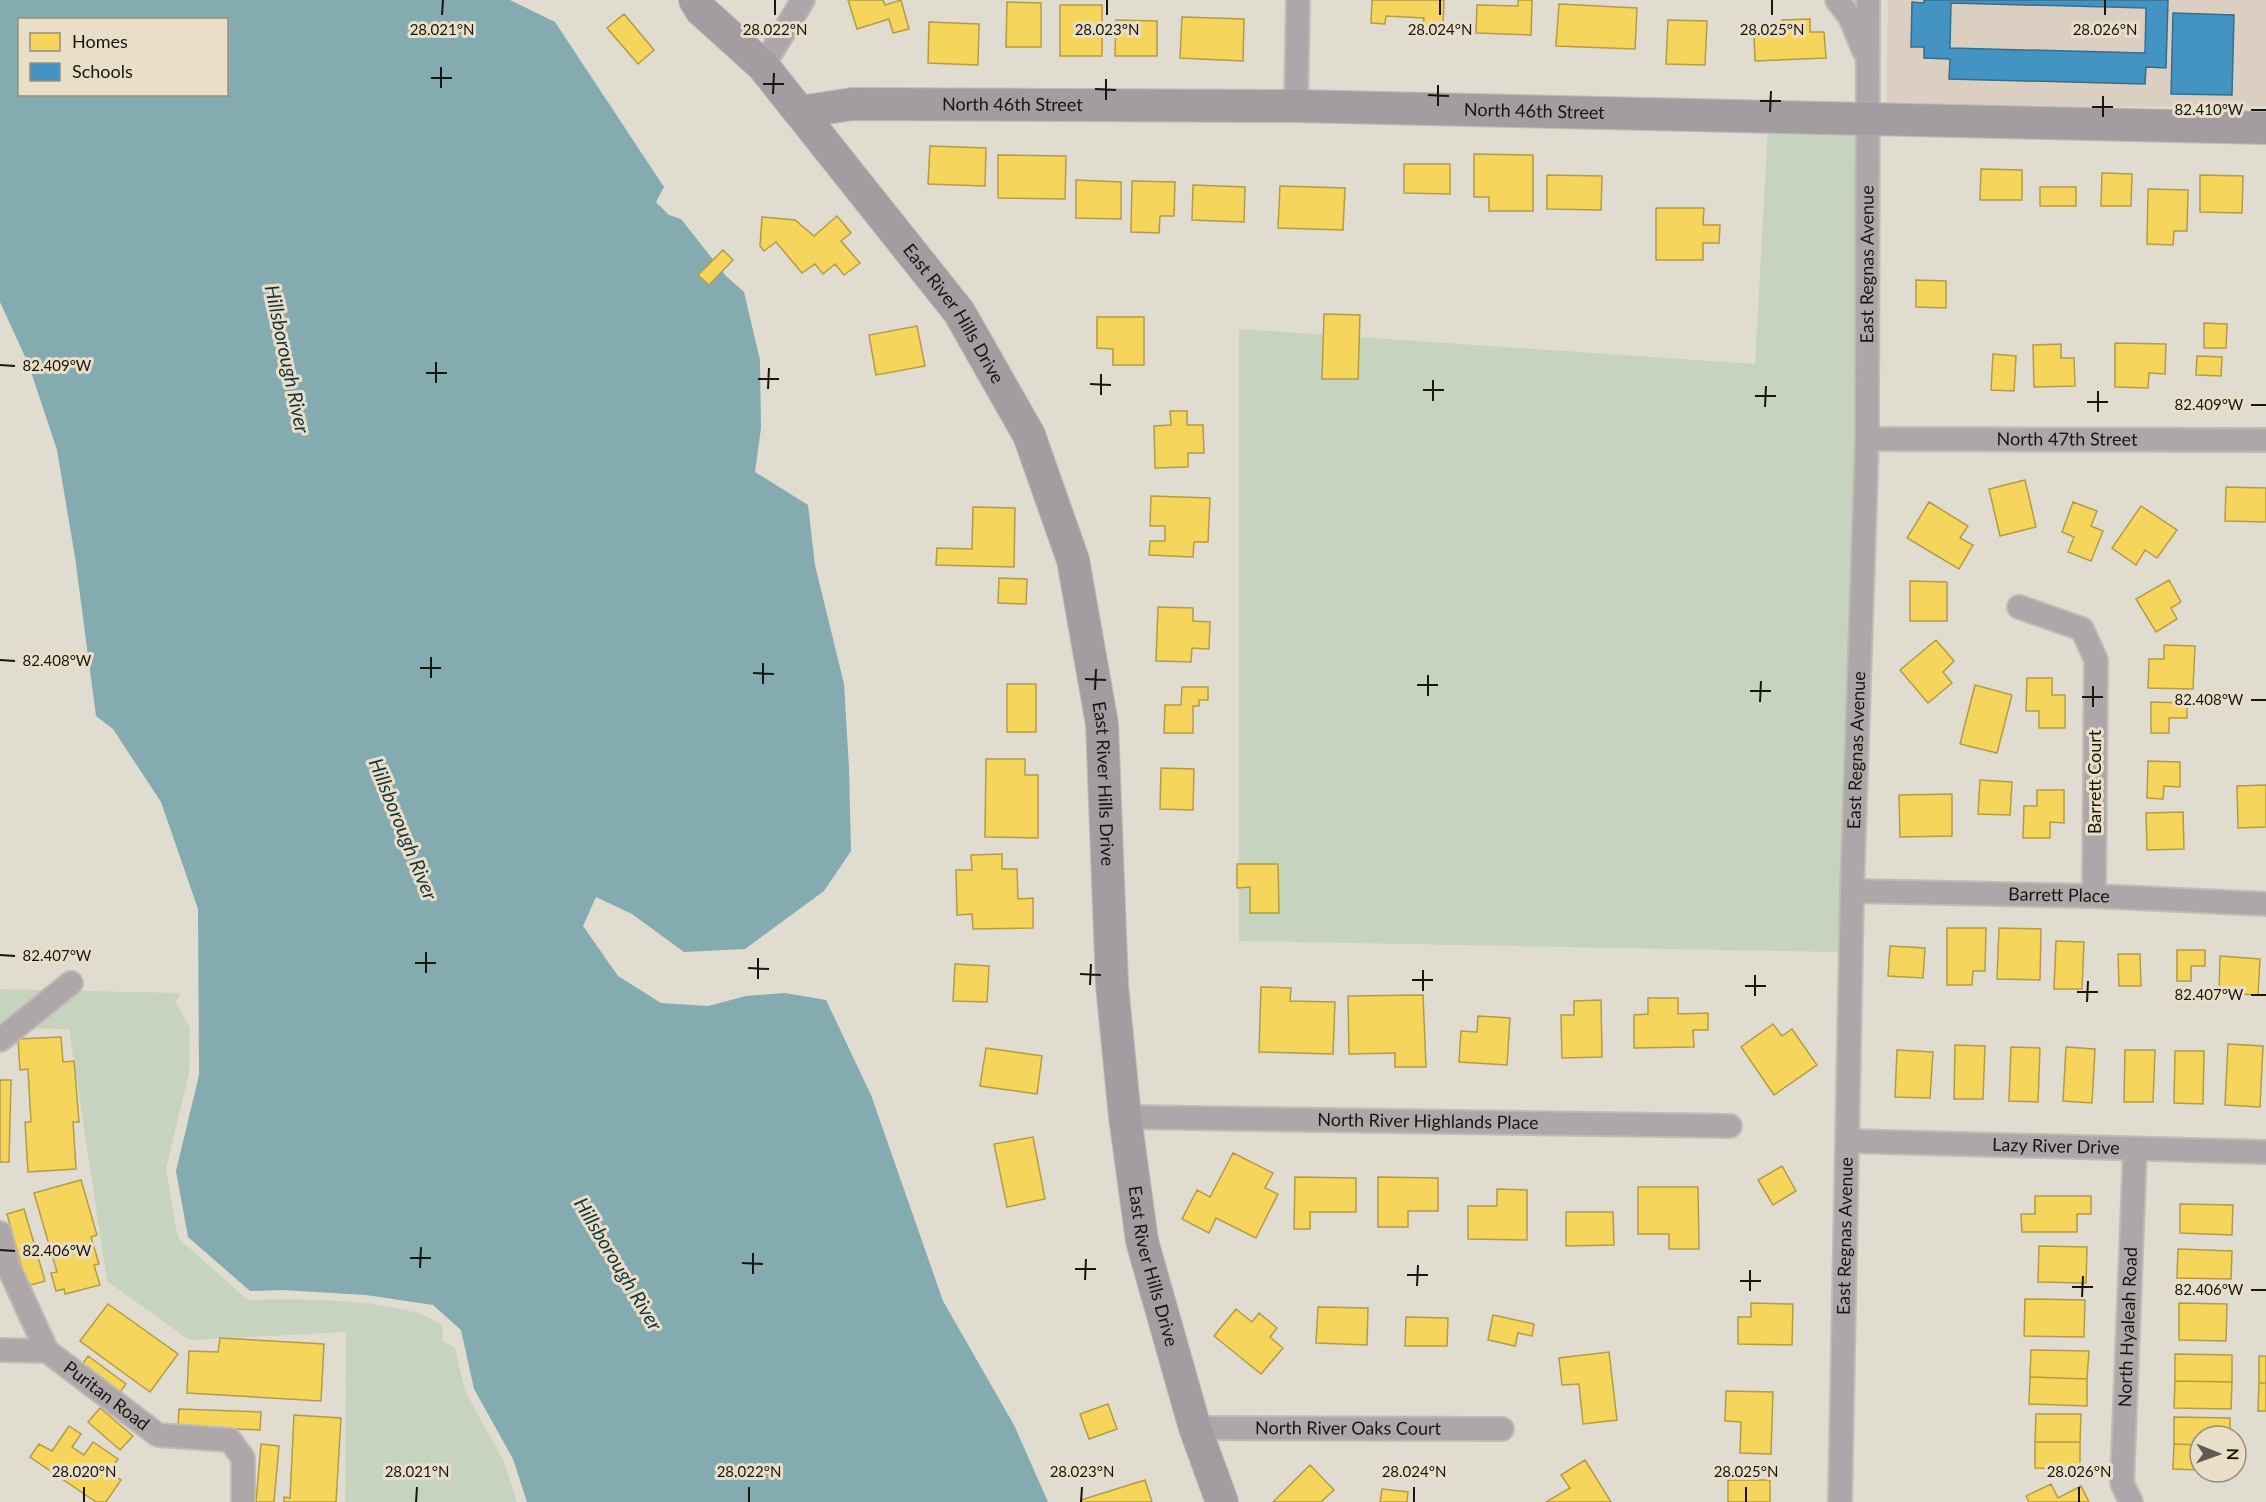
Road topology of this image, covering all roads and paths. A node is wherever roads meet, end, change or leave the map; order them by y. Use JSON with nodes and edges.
{"nodes":[{"id":1,"x":695,"y":0,"type":"edge"},
{"id":2,"x":803,"y":0,"type":"edge"},
{"id":3,"x":1298,"y":0,"type":"edge"},
{"id":4,"x":1837,"y":0,"type":"edge"},
{"id":5,"x":1868,"y":0,"type":"edge"},
{"id":6,"x":1868,"y":60,"type":"junction"},
{"id":7,"x":763,"y":66,"type":"junction"},
{"id":8,"x":1296,"y":106,"type":"junction"},
{"id":9,"x":801,"y":112,"type":"junction"},
{"id":10,"x":1869,"y":119,"type":"junction"},
{"id":11,"x":2266,"y":128,"type":"edge"},
{"id":12,"x":1867,"y":439,"type":"junction"},
{"id":13,"x":2266,"y":440,"type":"edge"},
{"id":14,"x":2019,"y":607,"type":"dead end"},
{"id":15,"x":1852,"y":891,"type":"junction"},
{"id":16,"x":2094,"y":896,"type":"junction"},
{"id":17,"x":2266,"y":904,"type":"edge"},
{"id":18,"x":71,"y":983,"type":"dead end"},
{"id":19,"x":0,"y":1040,"type":"edge"},
{"id":20,"x":1125,"y":1117,"type":"junction"},
{"id":21,"x":1730,"y":1126,"type":"dead end"},
{"id":22,"x":1848,"y":1141,"type":"junction"},
{"id":23,"x":2135,"y":1149,"type":"junction"},
{"id":24,"x":2266,"y":1152,"type":"edge"},
{"id":25,"x":0,"y":1233,"type":"edge"},
{"id":26,"x":0,"y":1350,"type":"edge"},
{"id":27,"x":47,"y":1351,"type":"junction"},
{"id":28,"x":1195,"y":1428,"type":"junction"},
{"id":29,"x":1502,"y":1429,"type":"dead end"},
{"id":30,"x":243,"y":1502,"type":"edge"},
{"id":31,"x":1222,"y":1502,"type":"edge"},
{"id":32,"x":1840,"y":1502,"type":"edge"},
{"id":33,"x":2132,"y":1502,"type":"edge"}],
"edges":[{"from":1,"to":7,"type":"street","name":"East River Hills Drive"},
{"from":2,"to":7,"type":"street"},
{"from":3,"to":8,"type":"street"},
{"from":4,"to":6,"type":"street"},
{"from":5,"to":6,"type":"street","name":"East Regnas Avenue"},
{"from":6,"to":10,"type":"street","name":"East Regnas Avenue"},
{"from":7,"to":9,"type":"street","name":"East River Hills Drive"},
{"from":8,"to":9,"type":"street","name":"North 46th Street"},
{"from":8,"to":10,"type":"street","name":"North 46th Street"},
{"from":9,"to":20,"type":"street","name":"East River Hills Drive"},
{"from":10,"to":11,"type":"street","name":"North 46th Street"},
{"from":10,"to":12,"type":"street","name":"East Regnas Avenue"},
{"from":12,"to":13,"type":"street","name":"North 47th Street"},
{"from":12,"to":15,"type":"street","name":"East Regnas Avenue"},
{"from":14,"to":16,"type":"street","name":"Barrett Court"},
{"from":15,"to":16,"type":"street","name":"Barrett Place"},
{"from":15,"to":22,"type":"street","name":"East Regnas Avenue"},
{"from":16,"to":17,"type":"street","name":"Barrett Place"},
{"from":18,"to":19,"type":"street"},
{"from":20,"to":21,"type":"street","name":"North River Highlands Place"},
{"from":20,"to":28,"type":"street","name":"East River Hills Drive"},
{"from":22,"to":23,"type":"street","name":"Lazy River Drive"},
{"from":22,"to":32,"type":"street","name":"East Regnas Avenue"},
{"from":23,"to":24,"type":"street","name":"Lazy River Drive"},
{"from":23,"to":33,"type":"street","name":"North Hyaleah Road"},
{"from":25,"to":27,"type":"street","name":"Puritan Road"},
{"from":26,"to":27,"type":"street"},
{"from":27,"to":30,"type":"street","name":"Puritan Road"},
{"from":28,"to":29,"type":"street","name":"North River Oaks Court"},
{"from":28,"to":31,"type":"street","name":"East River Hills Drive"}]}
